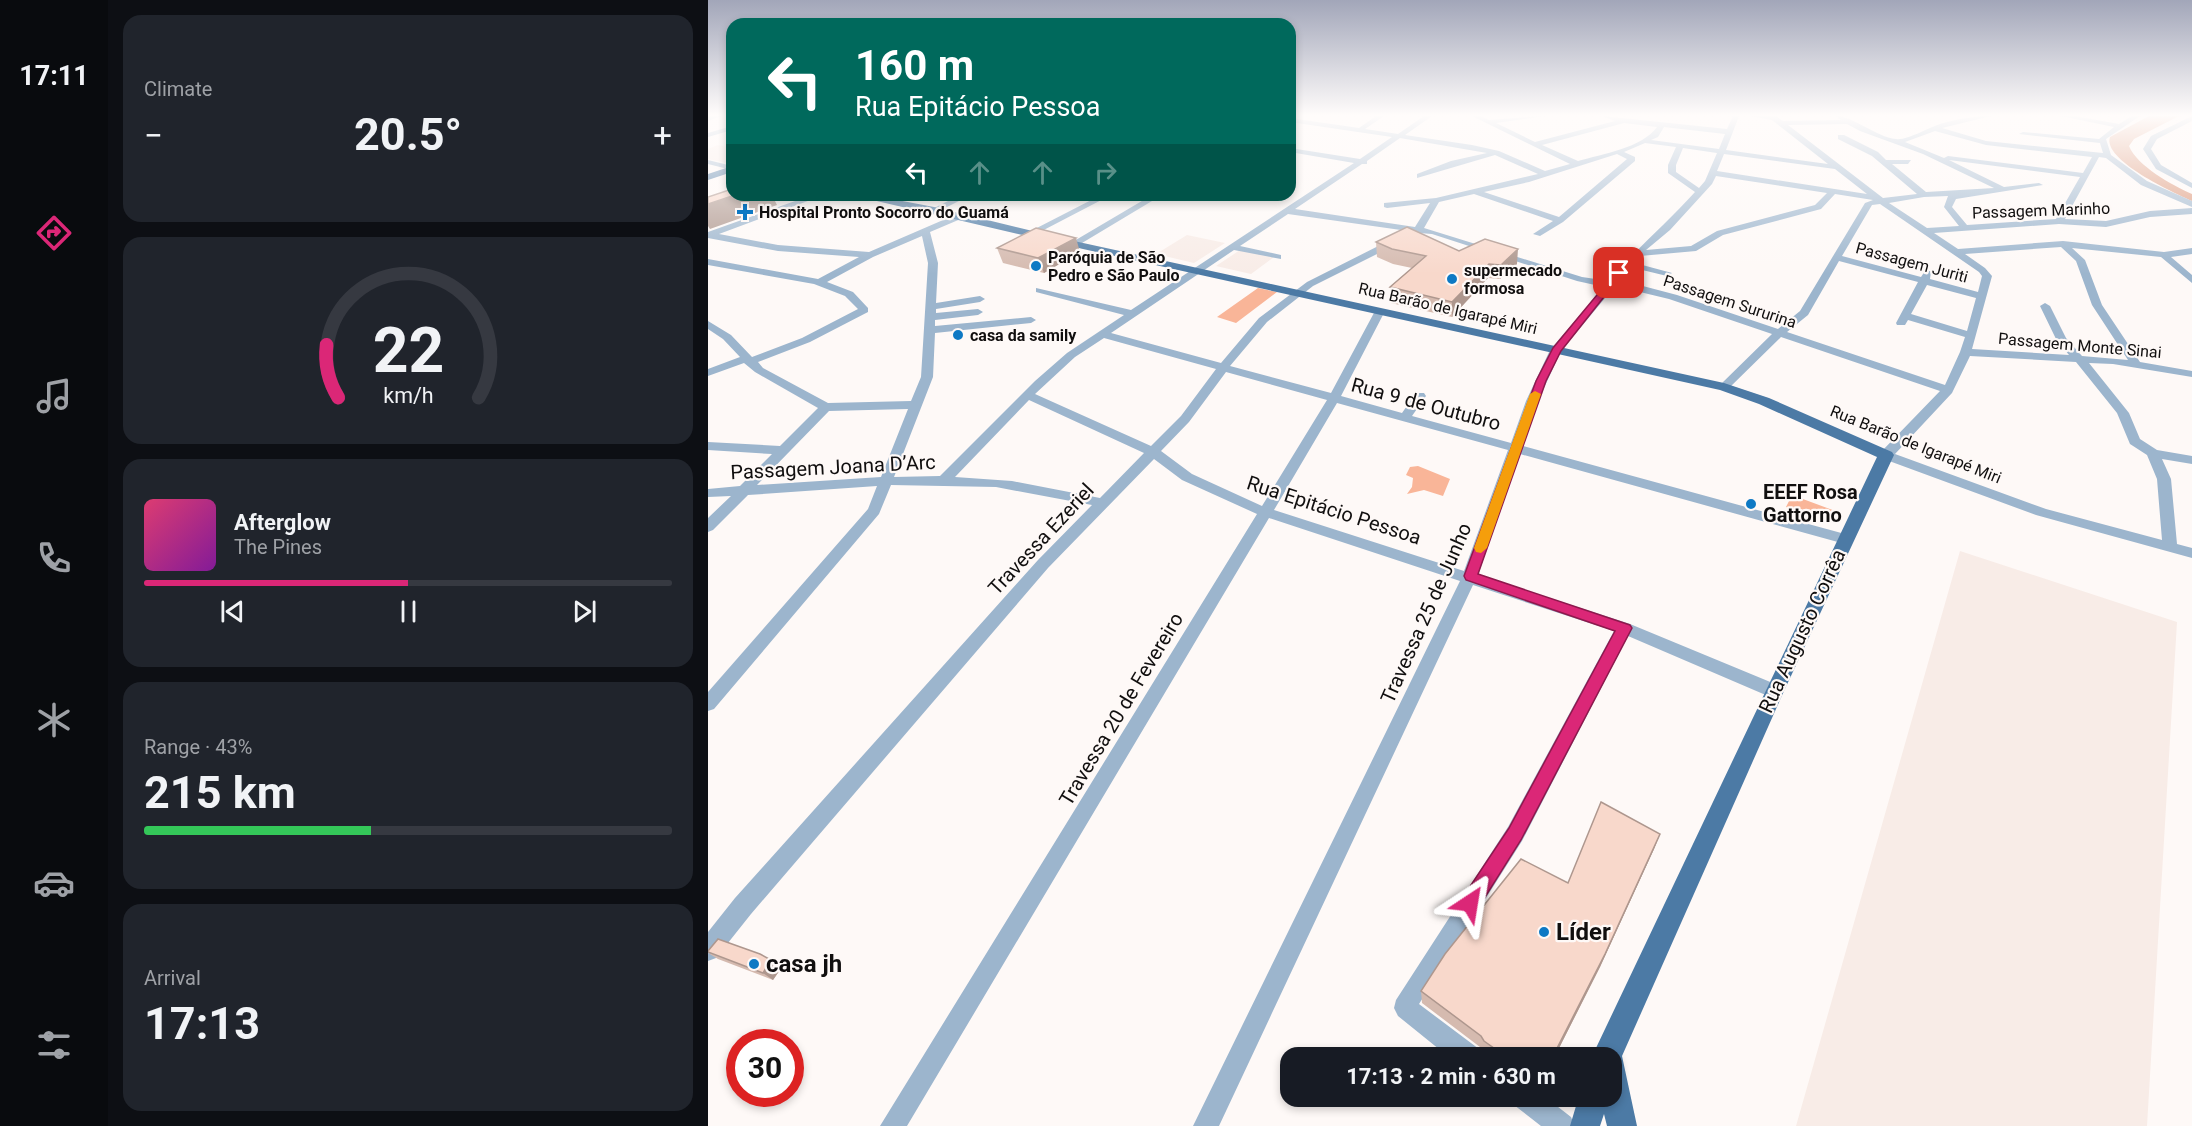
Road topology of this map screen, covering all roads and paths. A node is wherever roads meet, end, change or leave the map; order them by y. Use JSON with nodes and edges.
{"nodes":[{"id":1,"x":1354,"y":169,"type":"edge"},
{"id":2,"x":1439,"y":169,"type":"edge"},
{"id":3,"x":1534,"y":169,"type":"edge"},
{"id":4,"x":1560,"y":169,"type":"edge"},
{"id":5,"x":1621,"y":169,"type":"edge"},
{"id":6,"x":1672,"y":169,"type":"edge"},
{"id":7,"x":1716,"y":169,"type":"edge"},
{"id":8,"x":1840,"y":169,"type":"edge"},
{"id":9,"x":1891,"y":169,"type":"edge"},
{"id":10,"x":1959,"y":169,"type":"edge"},
{"id":11,"x":2030,"y":169,"type":"edge"},
{"id":12,"x":2091,"y":169,"type":"edge"},
{"id":13,"x":2125,"y":169,"type":"edge"},
{"id":14,"x":2163,"y":169,"type":"edge"},
{"id":15,"x":726,"y":170,"type":"edge"},
{"id":16,"x":1714,"y":172,"type":"junction"},
{"id":17,"x":1545,"y":174,"type":"junction"},
{"id":18,"x":1420,"y":176,"type":"dead end"},
{"id":19,"x":2087,"y":176,"type":"junction"},
{"id":20,"x":708,"y":177,"type":"edge"},
{"id":21,"x":2039,"y":185,"type":"dead end"},
{"id":22,"x":2192,"y":186,"type":"edge"},
{"id":23,"x":2002,"y":189,"type":"junction"},
{"id":24,"x":1473,"y":191,"type":"junction"},
{"id":25,"x":1700,"y":192,"type":"junction"},
{"id":26,"x":1832,"y":192,"type":"junction"},
{"id":27,"x":1960,"y":194,"type":"junction"},
{"id":28,"x":1924,"y":195,"type":"junction"},
{"id":29,"x":1879,"y":199,"type":"junction"},
{"id":30,"x":1436,"y":200,"type":"junction"},
{"id":31,"x":803,"y":201,"type":"edge"},
{"id":32,"x":887,"y":201,"type":"edge"},
{"id":33,"x":954,"y":201,"type":"edge"},
{"id":34,"x":1077,"y":201,"type":"edge"},
{"id":35,"x":1095,"y":201,"type":"edge"},
{"id":36,"x":1148,"y":201,"type":"edge"},
{"id":37,"x":2192,"y":204,"type":"edge"},
{"id":38,"x":1387,"y":205,"type":"dead end"},
{"id":39,"x":1081,"y":208,"type":"junction"},
{"id":40,"x":934,"y":210,"type":"junction"},
{"id":41,"x":1288,"y":211,"type":"junction"},
{"id":42,"x":2192,"y":211,"type":"edge"},
{"id":43,"x":960,"y":216,"type":"junction"},
{"id":44,"x":1560,"y":220,"type":"junction"},
{"id":45,"x":2059,"y":221,"type":"junction"},
{"id":46,"x":1964,"y":227,"type":"junction"},
{"id":47,"x":1417,"y":230,"type":"junction"},
{"id":48,"x":1925,"y":231,"type":"junction"},
{"id":49,"x":1033,"y":232,"type":"junction"},
{"id":50,"x":926,"y":233,"type":"junction"},
{"id":51,"x":1537,"y":234,"type":"dead end"},
{"id":52,"x":708,"y":235,"type":"edge"},
{"id":53,"x":1074,"y":244,"type":"junction"},
{"id":54,"x":2063,"y":244,"type":"junction"},
{"id":55,"x":1232,"y":247,"type":"junction"},
{"id":56,"x":2192,"y":251,"type":"edge"},
{"id":57,"x":1956,"y":252,"type":"junction"},
{"id":58,"x":870,"y":255,"type":"junction"},
{"id":59,"x":2164,"y":255,"type":"junction"},
{"id":60,"x":1278,"y":257,"type":"dead end"},
{"id":61,"x":1836,"y":257,"type":"junction"},
{"id":62,"x":1632,"y":259,"type":"junction"},
{"id":63,"x":708,"y":262,"type":"edge"},
{"id":64,"x":1198,"y":270,"type":"junction"},
{"id":65,"x":1667,"y":273,"type":"dead end"},
{"id":66,"x":1927,"y":277,"type":"junction"},
{"id":67,"x":2192,"y":280,"type":"edge"},
{"id":68,"x":819,"y":282,"type":"junction"},
{"id":69,"x":1610,"y":283,"type":"junction"},
{"id":70,"x":1040,"y":290,"type":"dead end"},
{"id":71,"x":1297,"y":292,"type":"junction"},
{"id":72,"x":1981,"y":296,"type":"junction"},
{"id":73,"x":980,"y":299,"type":"dead end"},
{"id":74,"x":2044,"y":306,"type":"dead end"},
{"id":75,"x":1380,"y":311,"type":"junction"},
{"id":76,"x":978,"y":312,"type":"dead end"},
{"id":77,"x":1133,"y":314,"type":"junction"},
{"id":78,"x":931,"y":318,"type":"junction"},
{"id":79,"x":1031,"y":320,"type":"dead end"},
{"id":80,"x":708,"y":324,"type":"edge"},
{"id":81,"x":1780,"y":332,"type":"junction"},
{"id":82,"x":1101,"y":334,"type":"junction"},
{"id":83,"x":1970,"y":336,"type":"junction"},
{"id":84,"x":1556,"y":350,"type":"junction"},
{"id":85,"x":1966,"y":352,"type":"junction"},
{"id":86,"x":2079,"y":359,"type":"junction"},
{"id":87,"x":747,"y":361,"type":"junction"},
{"id":88,"x":2136,"y":364,"type":"junction"},
{"id":89,"x":1222,"y":369,"type":"junction"},
{"id":90,"x":708,"y":373,"type":"edge"},
{"id":91,"x":2192,"y":374,"type":"edge"},
{"id":92,"x":1724,"y":387,"type":"junction"},
{"id":93,"x":1948,"y":390,"type":"junction"},
{"id":94,"x":1027,"y":395,"type":"junction"},
{"id":95,"x":1420,"y":396,"type":"dead end"},
{"id":96,"x":1333,"y":400,"type":"junction"},
{"id":97,"x":915,"y":405,"type":"junction"},
{"id":98,"x":826,"y":407,"type":"junction"},
{"id":99,"x":1404,"y":418,"type":"junction"},
{"id":100,"x":708,"y":446,"type":"edge"},
{"id":101,"x":1517,"y":449,"type":"junction"},
{"id":102,"x":783,"y":450,"type":"junction"},
{"id":103,"x":1153,"y":452,"type":"junction"},
{"id":104,"x":2153,"y":453,"type":"junction"},
{"id":105,"x":1886,"y":455,"type":"junction"},
{"id":106,"x":2192,"y":460,"type":"edge"},
{"id":107,"x":885,"y":480,"type":"junction"},
{"id":108,"x":943,"y":481,"type":"junction"},
{"id":109,"x":746,"y":490,"type":"junction"},
{"id":110,"x":708,"y":492,"type":"edge"},
{"id":111,"x":1102,"y":503,"type":"junction"},
{"id":112,"x":1265,"y":511,"type":"junction"},
{"id":113,"x":708,"y":527,"type":"edge"},
{"id":114,"x":1845,"y":539,"type":"junction"},
{"id":115,"x":2170,"y":548,"type":"junction"},
{"id":116,"x":2192,"y":554,"type":"edge"},
{"id":117,"x":1470,"y":576,"type":"junction"},
{"id":118,"x":1624,"y":628,"type":"junction"},
{"id":119,"x":1774,"y":690,"type":"junction"},
{"id":120,"x":708,"y":704,"type":"edge"},
{"id":121,"x":708,"y":950,"type":"edge"},
{"id":122,"x":1456,"y":1047,"type":"edge"},
{"id":123,"x":1613,"y":1047,"type":"edge"},
{"id":124,"x":1537,"y":1107,"type":"edge"},
{"id":125,"x":1591,"y":1107,"type":"edge"},
{"id":126,"x":1617,"y":1107,"type":"edge"},
{"id":127,"x":893,"y":1126,"type":"edge"},
{"id":128,"x":1206,"y":1126,"type":"edge"},
{"id":129,"x":1562,"y":1126,"type":"edge"},
{"id":130,"x":1585,"y":1126,"type":"edge"},
{"id":131,"x":1622,"y":1126,"type":"edge"}],
"edges":[{"from":1,"to":41,"type":"street"},
{"from":2,"to":18,"type":"street"},
{"from":3,"to":17,"type":"street"},
{"from":4,"to":17,"type":"street"},
{"from":5,"to":44,"type":"street"},
{"from":6,"to":25,"type":"street"},
{"from":7,"to":16,"type":"street","name":"Travessa 25 de Junho"},
{"from":8,"to":29,"type":"street","name":"Rua Augusto Corrêa"},
{"from":9,"to":28,"type":"street"},
{"from":10,"to":23,"type":"street"},
{"from":11,"to":19,"type":"street"},
{"from":12,"to":19,"type":"street"},
{"from":13,"to":37,"type":"street"},
{"from":14,"to":22,"type":"street"},
{"from":15,"to":20,"type":"main road"},
{"from":16,"to":25,"type":"street","name":"Travessa 25 de Junho"},
{"from":16,"to":26,"type":"street"},
{"from":17,"to":24,"type":"street"},
{"from":19,"to":45,"type":"street"},
{"from":21,"to":23,"type":"street"},
{"from":23,"to":27,"type":"street"},
{"from":24,"to":30,"type":"street"},
{"from":24,"to":44,"type":"street"},
{"from":25,"to":62,"type":"street","name":"Travessa 25 de Junho"},
{"from":26,"to":29,"type":"street"},
{"from":26,"to":62,"type":"street"},
{"from":27,"to":28,"type":"street"},
{"from":27,"to":46,"type":"street"},
{"from":28,"to":29,"type":"street"},
{"from":29,"to":48,"type":"street","name":"Rua Augusto Corrêa"},
{"from":29,"to":61,"type":"street"},
{"from":30,"to":38,"type":"street"},
{"from":30,"to":47,"type":"street"},
{"from":31,"to":52,"type":"street"},
{"from":32,"to":40,"type":"main road","name":"Rua Barão de Igarapé Miri"},
{"from":33,"to":40,"type":"street"},
{"from":34,"to":39,"type":"street"},
{"from":35,"to":39,"type":"street"},
{"from":36,"to":53,"type":"street"},
{"from":39,"to":49,"type":"street"},
{"from":40,"to":43,"type":"main road","name":"Rua Barão de Igarapé Miri"},
{"from":41,"to":47,"type":"street","name":"Passagem Sururina"},
{"from":41,"to":55,"type":"street"},
{"from":42,"to":45,"type":"street","name":"Passagem Marinho"},
{"from":43,"to":49,"type":"main road","name":"Rua Barão de Igarapé Miri"},
{"from":43,"to":50,"type":"street"},
{"from":44,"to":51,"type":"street"},
{"from":45,"to":46,"type":"street","name":"Passagem Marinho"},
{"from":46,"to":48,"type":"street","name":"Passagem Marinho"},
{"from":47,"to":69,"type":"street","name":"Passagem Sururina"},
{"from":47,"to":71,"type":"street","name":"Travessa Ezeriel"},
{"from":48,"to":57,"type":"street","name":"Rua Augusto Corrêa"},
{"from":49,"to":53,"type":"main road","name":"Rua Barão de Igarapé Miri"},
{"from":50,"to":58,"type":"street"},
{"from":50,"to":78,"type":"street"},
{"from":52,"to":58,"type":"street"},
{"from":53,"to":64,"type":"main road","name":"Rua Barão de Igarapé Miri"},
{"from":54,"to":57,"type":"street"},
{"from":54,"to":59,"type":"street"},
{"from":54,"to":88,"type":"street"},
{"from":55,"to":60,"type":"street"},
{"from":55,"to":64,"type":"street"},
{"from":56,"to":59,"type":"street"},
{"from":57,"to":72,"type":"street","name":"Rua Augusto Corrêa"},
{"from":58,"to":68,"type":"street"},
{"from":59,"to":67,"type":"street"},
{"from":61,"to":66,"type":"street","name":"Passagem Juriti"},
{"from":61,"to":81,"type":"street"},
{"from":62,"to":65,"type":"street"},
{"from":62,"to":69,"type":"street","name":"Travessa 25 de Junho"},
{"from":63,"to":68,"type":"street"},
{"from":64,"to":71,"type":"main road","name":"Rua Barão de Igarapé Miri"},
{"from":64,"to":77,"type":"street"},
{"from":66,"to":72,"type":"street","name":"Passagem Juriti"},
{"from":66,"to":83,"type":"street"},
{"from":68,"to":87,"type":"street"},
{"from":69,"to":81,"type":"street","name":"Passagem Sururina"},
{"from":69,"to":84,"type":"street","name":"Travessa 25 de Junho"},
{"from":70,"to":77,"type":"street"},
{"from":71,"to":75,"type":"main road","name":"Rua Barão de Igarapé Miri"},
{"from":71,"to":89,"type":"street","name":"Travessa Ezeriel"},
{"from":72,"to":83,"type":"street","name":"Rua Augusto Corrêa"},
{"from":73,"to":78,"type":"street"},
{"from":74,"to":86,"type":"street"},
{"from":75,"to":84,"type":"main road","name":"Rua Barão de Igarapé Miri"},
{"from":75,"to":96,"type":"street","name":"Travessa 20 de Fevereiro"},
{"from":76,"to":78,"type":"street"},
{"from":77,"to":82,"type":"street"},
{"from":78,"to":79,"type":"street"},
{"from":78,"to":97,"type":"street"},
{"from":80,"to":87,"type":"street"},
{"from":81,"to":92,"type":"street"},
{"from":81,"to":93,"type":"street","name":"Passagem Sururina"},
{"from":82,"to":89,"type":"street","name":"Rua 9 de Outubro"},
{"from":82,"to":94,"type":"street"},
{"from":83,"to":85,"type":"street","name":"Rua Augusto Corrêa"},
{"from":84,"to":92,"type":"main road","name":"Rua Barão de Igarapé Miri"},
{"from":84,"to":101,"type":"street","name":"Travessa 25 de Junho"},
{"from":85,"to":86,"type":"street","name":"Passagem Monte Sinai"},
{"from":85,"to":93,"type":"street","name":"Rua Augusto Corrêa"},
{"from":86,"to":88,"type":"street","name":"Passagem Monte Sinai"},
{"from":86,"to":104,"type":"street"},
{"from":87,"to":90,"type":"street"},
{"from":87,"to":98,"type":"street"},
{"from":88,"to":91,"type":"street","name":"Passagem Monte Sinai"},
{"from":89,"to":96,"type":"street","name":"Rua 9 de Outubro"},
{"from":89,"to":103,"type":"street","name":"Travessa Ezeriel"},
{"from":92,"to":105,"type":"main road","name":"Rua Barão de Igarapé Miri"},
{"from":93,"to":105,"type":"street","name":"Rua Augusto Corrêa"},
{"from":94,"to":103,"type":"street","name":"Rua Epitácio Pessoa"},
{"from":94,"to":108,"type":"street"},
{"from":95,"to":99,"type":"street"},
{"from":96,"to":99,"type":"street","name":"Rua 9 de Outubro"},
{"from":96,"to":112,"type":"street","name":"Travessa 20 de Fevereiro"},
{"from":97,"to":98,"type":"street"},
{"from":97,"to":107,"type":"street"},
{"from":98,"to":102,"type":"street"},
{"from":99,"to":101,"type":"street","name":"Rua 9 de Outubro"},
{"from":100,"to":102,"type":"street"},
{"from":101,"to":114,"type":"street","name":"Rua 9 de Outubro"},
{"from":101,"to":117,"type":"street","name":"Travessa 25 de Junho"},
{"from":102,"to":109,"type":"street"},
{"from":103,"to":111,"type":"street","name":"Travessa Ezeriel"},
{"from":103,"to":112,"type":"street","name":"Rua Epitácio Pessoa"},
{"from":104,"to":106,"type":"street"},
{"from":104,"to":115,"type":"street"},
{"from":105,"to":114,"type":"main road","name":"Rua Augusto Corrêa"},
{"from":105,"to":115,"type":"street","name":"Rua Barão de Igarapé Miri"},
{"from":107,"to":108,"type":"street","name":"Passagem Joana D’Arc"},
{"from":107,"to":109,"type":"street","name":"Passagem Joana D’Arc"},
{"from":107,"to":120,"type":"street"},
{"from":108,"to":111,"type":"street","name":"Passagem Joana D’Arc"},
{"from":109,"to":110,"type":"street","name":"Passagem Joana D’Arc"},
{"from":109,"to":113,"type":"street"},
{"from":111,"to":121,"type":"street","name":"Travessa Ezeriel"},
{"from":112,"to":117,"type":"street","name":"Rua Epitácio Pessoa"},
{"from":112,"to":127,"type":"street","name":"Travessa 20 de Fevereiro"},
{"from":114,"to":119,"type":"main road","name":"Rua Augusto Corrêa"},
{"from":115,"to":116,"type":"street","name":"Rua Barão de Igarapé Miri"},
{"from":117,"to":118,"type":"street","name":"Rua Epitácio Pessoa"},
{"from":117,"to":128,"type":"street","name":"Travessa 25 de Junho"},
{"from":118,"to":119,"type":"street","name":"Rua Epitácio Pessoa"},
{"from":118,"to":122,"type":"street"},
{"from":119,"to":123,"type":"main road","name":"Rua Augusto Corrêa"},
{"from":124,"to":129,"type":"street"},
{"from":125,"to":130,"type":"main road"},
{"from":126,"to":131,"type":"main road","name":"Rua Augusto Corrêa"}]}
